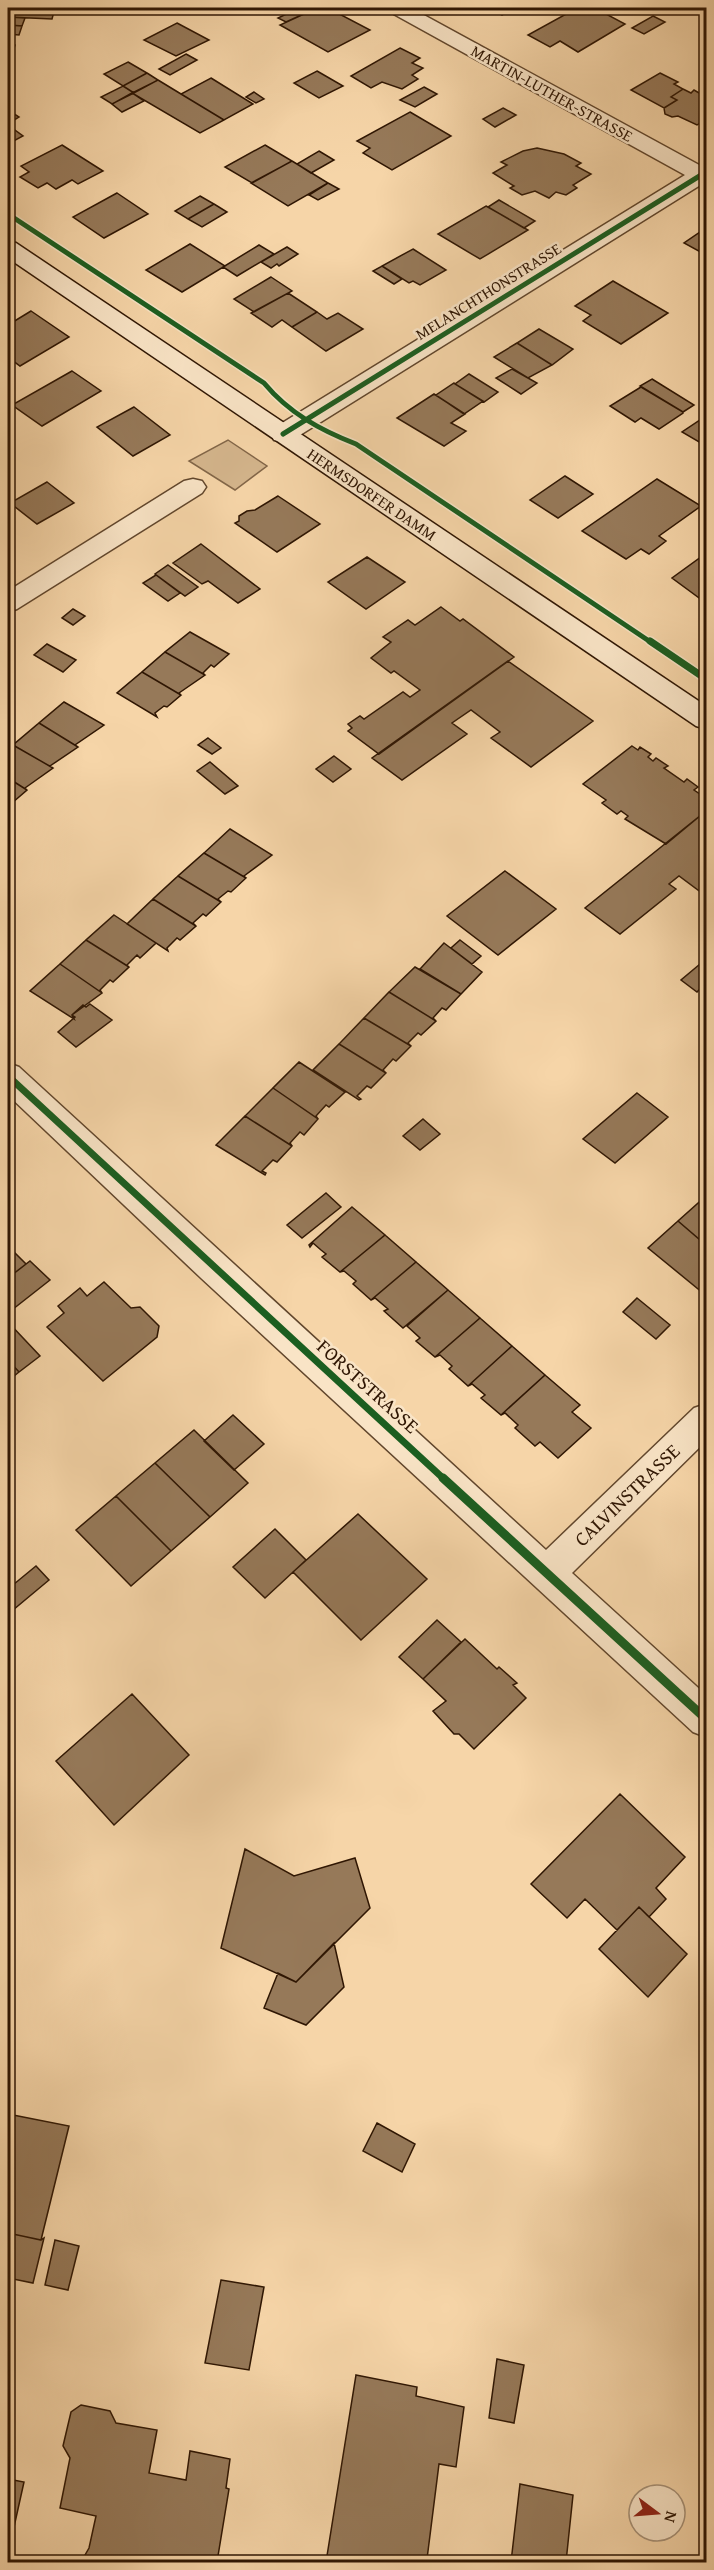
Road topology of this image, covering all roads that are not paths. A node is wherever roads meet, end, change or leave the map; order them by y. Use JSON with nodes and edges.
{"nodes":[{"id":1,"x":397,"y":8,"type":"edge"},
{"id":2,"x":705,"y":175,"type":"edge"},
{"id":3,"x":8,"y":248,"type":"edge"},
{"id":4,"x":283,"y":434,"type":"junction"},
{"id":5,"x":193,"y":487,"type":"dead end"},
{"id":6,"x":8,"y":603,"type":"edge"},
{"id":7,"x":706,"y":719,"type":"edge"},
{"id":8,"x":8,"y":1076,"type":"edge"},
{"id":9,"x":706,"y":1419,"type":"edge"},
{"id":10,"x":548,"y":1572,"type":"junction"},
{"id":11,"x":706,"y":1719,"type":"edge"}],
"edges":[{"from":1,"to":2,"type":"street","name":"MARTIN-LUTHER-STRASSE"},
{"from":2,"to":4,"type":"street","name":"MELANCHTHONSTRASSE"},
{"from":3,"to":4,"type":"street","name":"HERMSDORFER DAMM"},
{"from":4,"to":7,"type":"street","name":"HERMSDORFER DAMM"},
{"from":5,"to":6,"type":"street"},
{"from":8,"to":10,"type":"street","name":"FORSTSTRASSE"},
{"from":9,"to":10,"type":"street","name":"CALVINSTRASSE"},
{"from":10,"to":11,"type":"street","name":"FORSTSTRASSE"}]}
